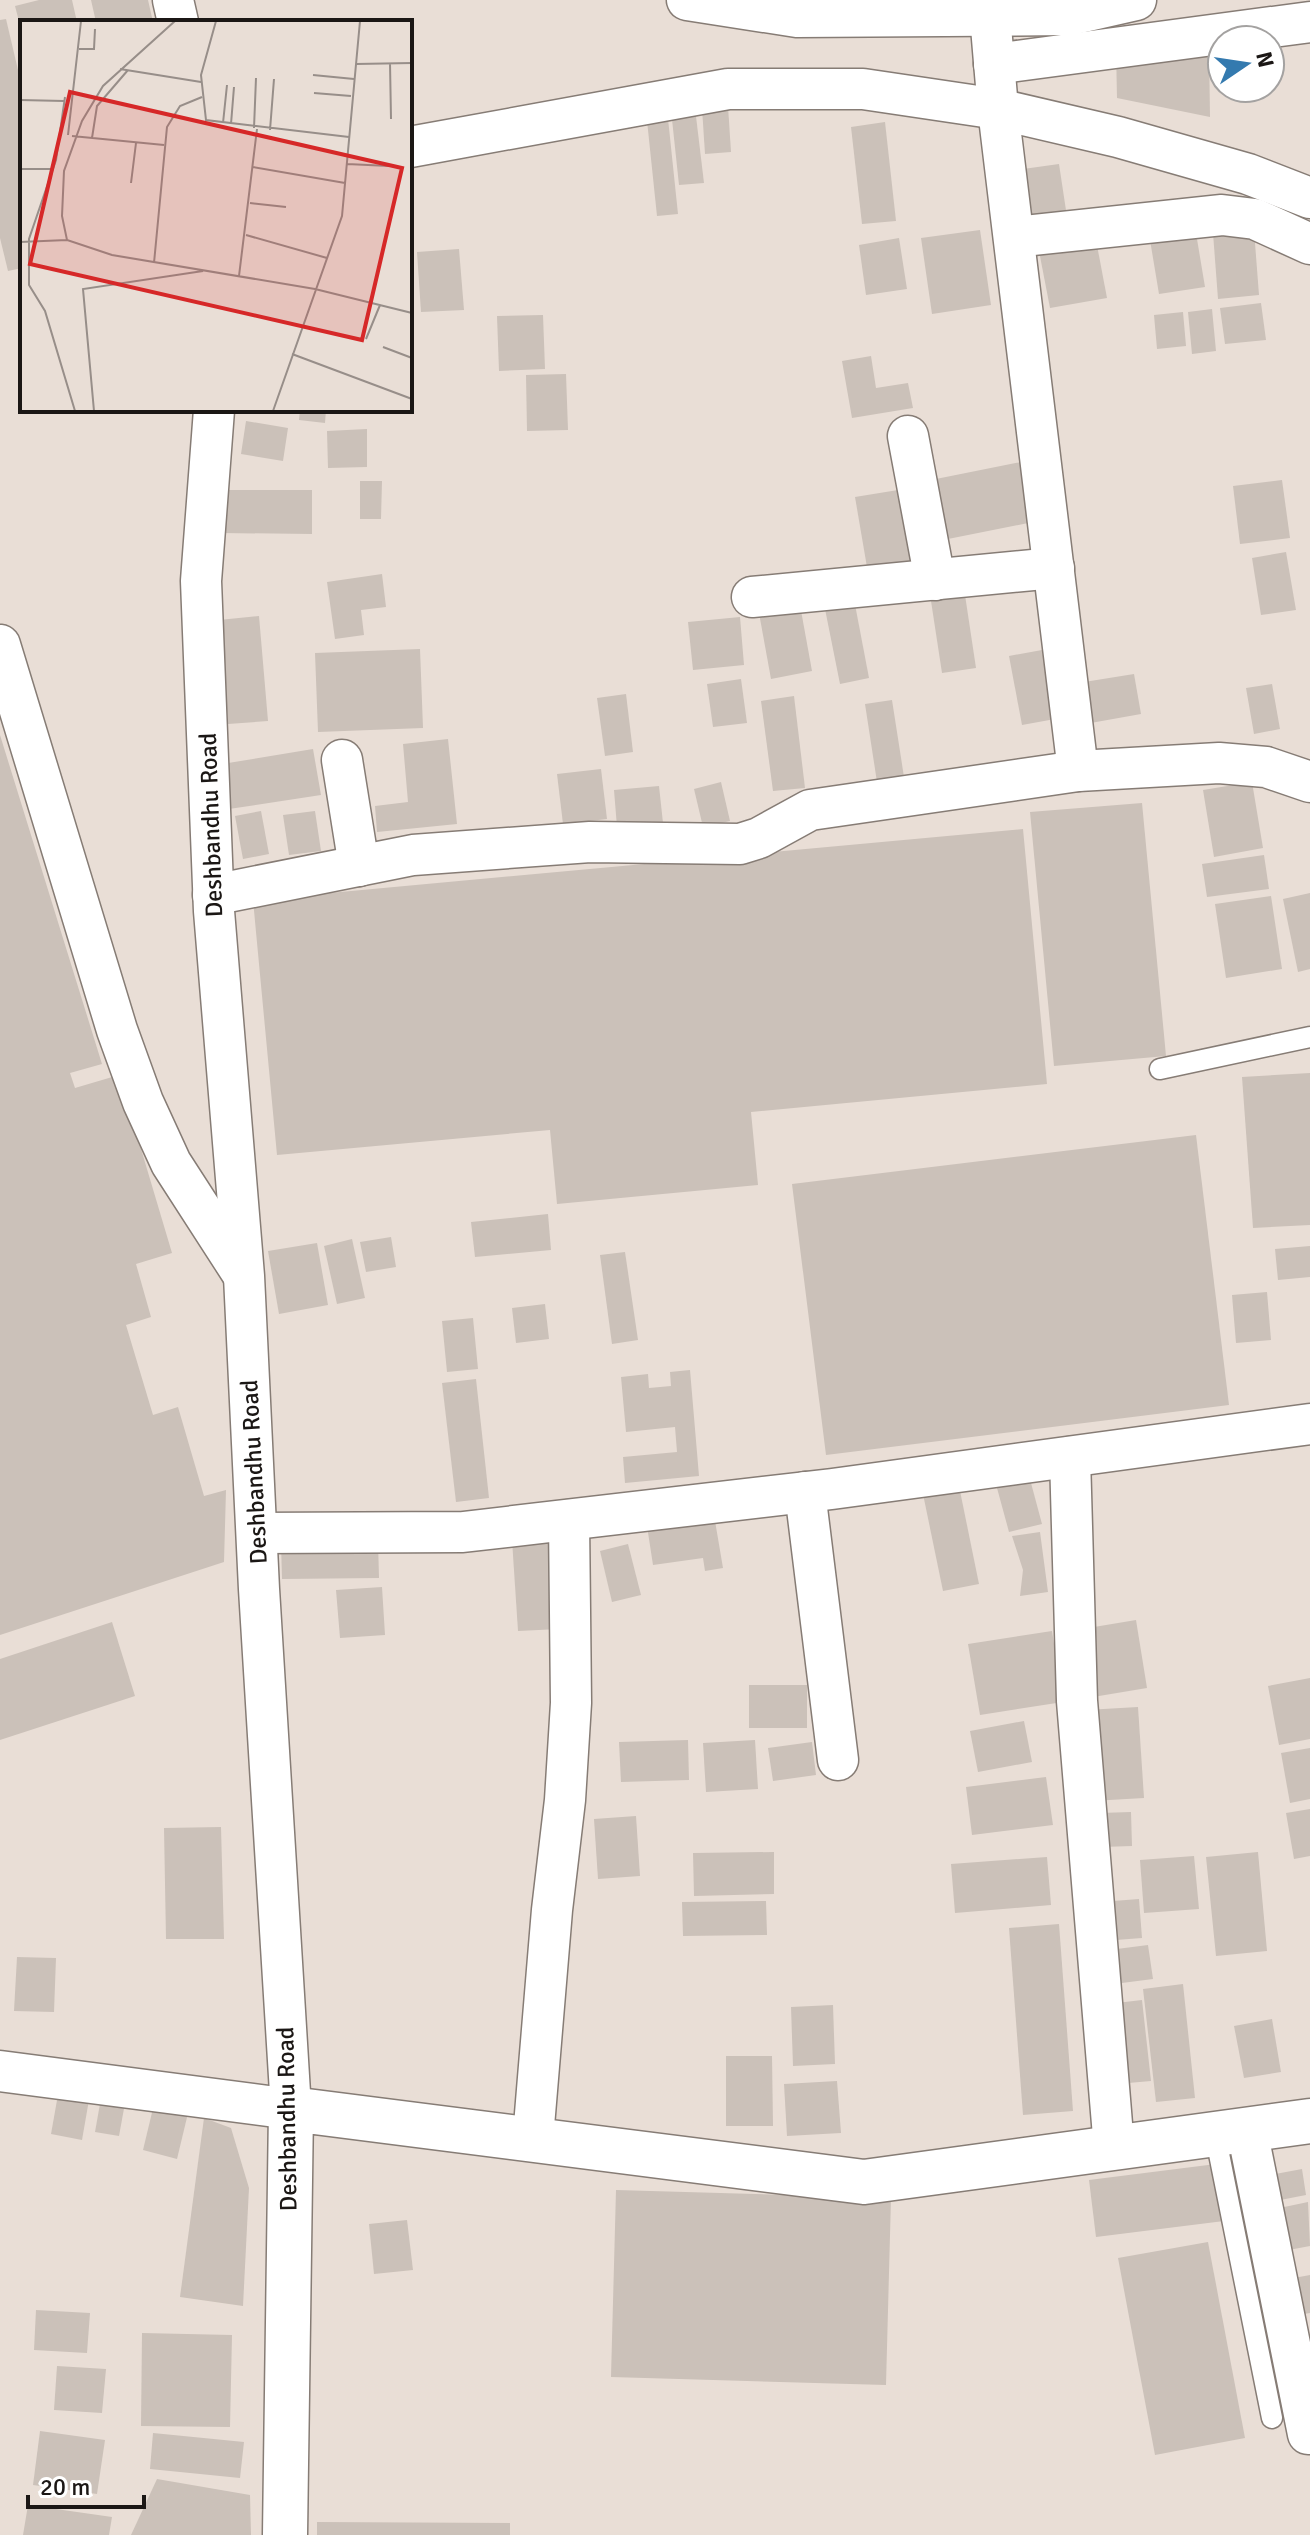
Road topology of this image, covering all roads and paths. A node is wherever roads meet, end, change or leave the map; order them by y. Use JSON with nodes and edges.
{"nodes":[{"id":1,"x":173,"y":0,"type":"edge"},
{"id":2,"x":1136,"y":0,"type":"edge"},
{"id":3,"x":709,"y":2,"type":"edge"},
{"id":4,"x":990,"y":15,"type":"junction"},
{"id":5,"x":178,"y":20,"type":"edge"},
{"id":6,"x":1310,"y":22,"type":"edge"},
{"id":7,"x":994,"y":64,"type":"junction"},
{"id":8,"x":998,"y":109,"type":"junction"},
{"id":9,"x":412,"y":147,"type":"edge"},
{"id":10,"x":1310,"y":198,"type":"edge"},
{"id":11,"x":1014,"y":237,"type":"junction"},
{"id":12,"x":1310,"y":244,"type":"edge"},
{"id":13,"x":214,"y":412,"type":"edge"},
{"id":14,"x":908,"y":436,"type":"dead end"},
{"id":15,"x":1054,"y":568,"type":"junction"},
{"id":16,"x":935,"y":580,"type":"junction"},
{"id":17,"x":752,"y":597,"type":"dead end"},
{"id":18,"x":0,"y":645,"type":"edge"},
{"id":19,"x":342,"y":760,"type":"dead end"},
{"id":20,"x":1078,"y":771,"type":"junction"},
{"id":21,"x":1310,"y":782,"type":"edge"},
{"id":22,"x":359,"y":866,"type":"junction"},
{"id":23,"x":213,"y":895,"type":"junction"},
{"id":24,"x":1310,"y":1037,"type":"edge"},
{"id":25,"x":1160,"y":1069,"type":"dead end"},
{"id":26,"x":244,"y":1276,"type":"junction"},
{"id":27,"x":1310,"y":1424,"type":"edge"},
{"id":28,"x":1070,"y":1457,"type":"junction"},
{"id":29,"x":805,"y":1492,"type":"junction"},
{"id":30,"x":569,"y":1520,"type":"junction"},
{"id":31,"x":257,"y":1533,"type":"junction"},
{"id":32,"x":838,"y":1760,"type":"dead end"},
{"id":33,"x":0,"y":2071,"type":"edge"},
{"id":34,"x":291,"y":2109,"type":"junction"},
{"id":35,"x":1310,"y":2121,"type":"edge"},
{"id":36,"x":1231,"y":2132,"type":"junction"},
{"id":37,"x":533,"y":2138,"type":"junction"},
{"id":38,"x":1114,"y":2148,"type":"junction"},
{"id":39,"x":1290,"y":2426,"type":"dead end"},
{"id":40,"x":285,"y":2535,"type":"edge"}],
"edges":[{"from":1,"to":5,"type":"street"},
{"from":2,"to":4,"type":"street"},
{"from":3,"to":4,"type":"street"},
{"from":4,"to":7,"type":"street"},
{"from":6,"to":7,"type":"street"},
{"from":7,"to":8,"type":"street"},
{"from":8,"to":9,"type":"street"},
{"from":8,"to":10,"type":"street"},
{"from":8,"to":11,"type":"street"},
{"from":11,"to":12,"type":"street"},
{"from":11,"to":15,"type":"street"},
{"from":13,"to":23,"type":"street","name":"Deshbandhu Road"},
{"from":14,"to":16,"type":"street"},
{"from":15,"to":16,"type":"street"},
{"from":15,"to":20,"type":"street"},
{"from":16,"to":17,"type":"street"},
{"from":18,"to":26,"type":"street"},
{"from":19,"to":22,"type":"street"},
{"from":20,"to":21,"type":"street"},
{"from":20,"to":22,"type":"street"},
{"from":22,"to":23,"type":"street"},
{"from":23,"to":26,"type":"street","name":"Deshbandhu Road"},
{"from":24,"to":25,"type":"lane"},
{"from":26,"to":31,"type":"street","name":"Deshbandhu Road"},
{"from":27,"to":28,"type":"street"},
{"from":28,"to":29,"type":"street"},
{"from":28,"to":38,"type":"street"},
{"from":29,"to":30,"type":"street"},
{"from":29,"to":32,"type":"street"},
{"from":30,"to":31,"type":"street"},
{"from":30,"to":37,"type":"street"},
{"from":31,"to":34,"type":"street","name":"Deshbandhu Road"},
{"from":33,"to":34,"type":"street"},
{"from":34,"to":37,"type":"street"},
{"from":34,"to":40,"type":"street","name":"Deshbandhu Road"},
{"from":35,"to":36,"type":"street"},
{"from":36,"to":38,"type":"street"},
{"from":36,"to":39,"type":"street"},
{"from":37,"to":38,"type":"street"}]}
